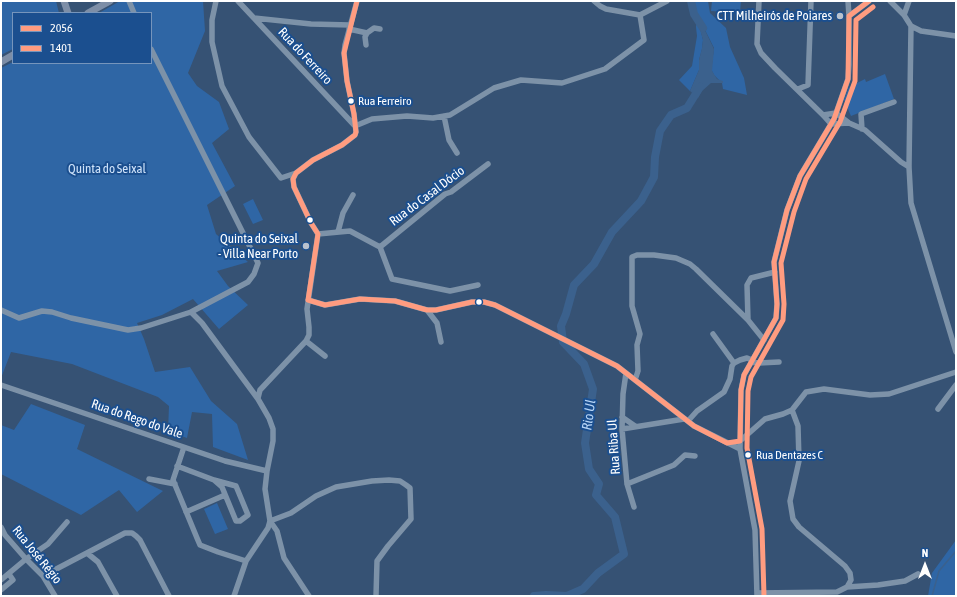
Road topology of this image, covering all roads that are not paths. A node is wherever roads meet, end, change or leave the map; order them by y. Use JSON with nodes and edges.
{"nodes":[{"id":1,"x":64,"y":1,"type":"edge"},
{"id":2,"x":110,"y":1,"type":"edge"},
{"id":3,"x":128,"y":1,"type":"edge"},
{"id":4,"x":216,"y":1,"type":"edge"},
{"id":5,"x":238,"y":1,"type":"edge"},
{"id":6,"x":357,"y":1,"type":"edge"},
{"id":7,"x":594,"y":1,"type":"edge"},
{"id":8,"x":667,"y":1,"type":"edge"},
{"id":9,"x":759,"y":1,"type":"edge"},
{"id":10,"x":811,"y":1,"type":"edge"},
{"id":11,"x":848,"y":1,"type":"edge"},
{"id":12,"x":890,"y":1,"type":"edge"},
{"id":13,"x":909,"y":1,"type":"edge"},
{"id":14,"x":869,"y":2,"type":"edge"},
{"id":15,"x":68,"y":12,"type":"edge"},
{"id":16,"x":90,"y":12,"type":"edge"},
{"id":17,"x":134,"y":12,"type":"edge"},
{"id":18,"x":640,"y":15,"type":"junction"},
{"id":19,"x":904,"y":15,"type":"junction"},
{"id":20,"x":849,"y":16,"type":"junction"},
{"id":21,"x":254,"y":18,"type":"junction"},
{"id":22,"x":911,"y":26,"type":"junction"},
{"id":23,"x":350,"y":27,"type":"junction"},
{"id":24,"x":380,"y":29,"type":"dead end"},
{"id":25,"x":367,"y":33,"type":"junction"},
{"id":26,"x":956,"y":36,"type":"edge"},
{"id":27,"x":366,"y":46,"type":"dead end"},
{"id":28,"x":152,"y":51,"type":"edge"},
{"id":29,"x":12,"y":56,"type":"edge"},
{"id":30,"x":1,"y":62,"type":"edge"},
{"id":31,"x":798,"y":89,"type":"junction"},
{"id":32,"x":894,"y":102,"type":"dead end"},
{"id":33,"x":836,"y":113,"type":"junction"},
{"id":34,"x":823,"y":115,"type":"junction"},
{"id":35,"x":444,"y":116,"type":"junction"},
{"id":36,"x":832,"y":122,"type":"junction"},
{"id":37,"x":849,"y":123,"type":"junction"},
{"id":38,"x":355,"y":126,"type":"junction"},
{"id":39,"x":862,"y":129,"type":"junction"},
{"id":40,"x":457,"y":153,"type":"dead end"},
{"id":41,"x":488,"y":164,"type":"dead end"},
{"id":42,"x":909,"y":167,"type":"junction"},
{"id":43,"x":296,"y":173,"type":"junction"},
{"id":44,"x":353,"y":195,"type":"dead end"},
{"id":45,"x":338,"y":232,"type":"junction"},
{"id":46,"x":318,"y":234,"type":"junction"},
{"id":47,"x":380,"y":247,"type":"junction"},
{"id":48,"x":775,"y":272,"type":"junction"},
{"id":49,"x":478,"y":285,"type":"dead end"},
{"id":50,"x":308,"y":300,"type":"junction"},
{"id":51,"x":1,"y":310,"type":"edge"},
{"id":52,"x":427,"y":310,"type":"junction"},
{"id":53,"x":191,"y":312,"type":"junction"},
{"id":54,"x":748,"y":320,"type":"junction"},
{"id":55,"x":713,"y":334,"type":"dead end"},
{"id":56,"x":764,"y":340,"type":"junction"},
{"id":57,"x":306,"y":341,"type":"junction"},
{"id":58,"x":441,"y":342,"type":"dead end"},
{"id":59,"x":956,"y":352,"type":"edge"},
{"id":60,"x":325,"y":356,"type":"dead end"},
{"id":61,"x":752,"y":361,"type":"junction"},
{"id":62,"x":779,"y":362,"type":"dead end"},
{"id":63,"x":734,"y":363,"type":"junction"},
{"id":64,"x":956,"y":372,"type":"edge"},
{"id":65,"x":626,"y":373,"type":"junction"},
{"id":66,"x":634,"y":379,"type":"junction"},
{"id":67,"x":1,"y":385,"type":"edge"},
{"id":68,"x":625,"y":385,"type":"junction"},
{"id":69,"x":956,"y":385,"type":"edge"},
{"id":70,"x":258,"y":399,"type":"junction"},
{"id":71,"x":938,"y":409,"type":"dead end"},
{"id":72,"x":792,"y":410,"type":"junction"},
{"id":73,"x":622,"y":417,"type":"junction"},
{"id":74,"x":686,"y":420,"type":"junction"},
{"id":75,"x":635,"y":426,"type":"junction"},
{"id":76,"x":622,"y":429,"type":"junction"},
{"id":77,"x":740,"y":441,"type":"junction"},
{"id":78,"x":727,"y":443,"type":"junction"},
{"id":79,"x":184,"y":447,"type":"junction"},
{"id":80,"x":740,"y":450,"type":"junction"},
{"id":81,"x":696,"y":456,"type":"dead end"},
{"id":82,"x":177,"y":466,"type":"junction"},
{"id":83,"x":267,"y":471,"type":"junction"},
{"id":84,"x":149,"y":479,"type":"dead end"},
{"id":85,"x":214,"y":480,"type":"junction"},
{"id":86,"x":175,"y":484,"type":"junction"},
{"id":87,"x":627,"y":484,"type":"junction"},
{"id":88,"x":225,"y":495,"type":"junction"},
{"id":89,"x":634,"y":507,"type":"dead end"},
{"id":90,"x":186,"y":512,"type":"junction"},
{"id":91,"x":270,"y":521,"type":"junction"},
{"id":92,"x":67,"y":522,"type":"dead end"},
{"id":93,"x":1,"y":527,"type":"edge"},
{"id":94,"x":97,"y":548,"type":"junction"},
{"id":95,"x":87,"y":554,"type":"junction"},
{"id":96,"x":26,"y":559,"type":"junction"},
{"id":97,"x":246,"y":561,"type":"junction"},
{"id":98,"x":98,"y":562,"type":"junction"},
{"id":99,"x":9,"y":574,"type":"junction"},
{"id":100,"x":918,"y":574,"type":"dead end"},
{"id":101,"x":43,"y":576,"type":"junction"},
{"id":102,"x":1,"y":580,"type":"edge"},
{"id":103,"x":847,"y":587,"type":"junction"},
{"id":104,"x":1,"y":590,"type":"edge"},
{"id":105,"x":792,"y":594,"type":"edge"},
{"id":106,"x":757,"y":595,"type":"edge"},
{"id":107,"x":55,"y":596,"type":"edge"},
{"id":108,"x":117,"y":596,"type":"edge"},
{"id":109,"x":169,"y":596,"type":"edge"},
{"id":110,"x":234,"y":596,"type":"edge"},
{"id":111,"x":308,"y":596,"type":"edge"},
{"id":112,"x":376,"y":596,"type":"edge"},
{"id":113,"x":750,"y":596,"type":"edge"}],
"edges":[{"from":1,"to":15,"type":"main road"},
{"from":2,"to":16,"type":"main road"},
{"from":3,"to":17,"type":"street"},
{"from":4,"to":43,"type":"street"},
{"from":5,"to":21,"type":"street","name":"Rua do Ferreiro"},
{"from":6,"to":23,"type":"street"},
{"from":7,"to":18,"type":"street"},
{"from":8,"to":18,"type":"street"},
{"from":9,"to":31,"type":"street"},
{"from":10,"to":31,"type":"street"},
{"from":11,"to":20,"type":"street"},
{"from":12,"to":19,"type":"street"},
{"from":13,"to":19,"type":"street"},
{"from":14,"to":20,"type":"street"},
{"from":18,"to":35,"type":"street"},
{"from":19,"to":22,"type":"street"},
{"from":20,"to":33,"type":"street"},
{"from":21,"to":23,"type":"street"},
{"from":21,"to":38,"type":"street","name":"Rua do Ferreiro"},
{"from":22,"to":26,"type":"street"},
{"from":22,"to":42,"type":"street"},
{"from":23,"to":25,"type":"street"},
{"from":23,"to":38,"type":"street"},
{"from":24,"to":25,"type":"street"},
{"from":25,"to":27,"type":"street"},
{"from":28,"to":53,"type":"street"},
{"from":29,"to":30,"type":"main road"},
{"from":31,"to":34,"type":"street"},
{"from":32,"to":39,"type":"street"},
{"from":33,"to":34,"type":"street"},
{"from":33,"to":36,"type":"street"},
{"from":33,"to":37,"type":"street"},
{"from":34,"to":36,"type":"street"},
{"from":35,"to":38,"type":"street"},
{"from":35,"to":40,"type":"street"},
{"from":36,"to":37,"type":"street"},
{"from":36,"to":48,"type":"street"},
{"from":37,"to":39,"type":"street"},
{"from":38,"to":43,"type":"street"},
{"from":39,"to":42,"type":"street"},
{"from":41,"to":47,"type":"street","name":"Rua do Casal Dócio"},
{"from":42,"to":59,"type":"street"},
{"from":43,"to":46,"type":"street"},
{"from":44,"to":45,"type":"street"},
{"from":45,"to":46,"type":"street"},
{"from":45,"to":47,"type":"street"},
{"from":46,"to":50,"type":"street"},
{"from":47,"to":49,"type":"street"},
{"from":48,"to":54,"type":"street"},
{"from":48,"to":56,"type":"street"},
{"from":50,"to":52,"type":"street"},
{"from":50,"to":57,"type":"street"},
{"from":51,"to":53,"type":"street"},
{"from":52,"to":58,"type":"street"},
{"from":52,"to":65,"type":"street"},
{"from":53,"to":70,"type":"street"},
{"from":54,"to":56,"type":"street"},
{"from":54,"to":66,"type":"street"},
{"from":55,"to":63,"type":"street"},
{"from":56,"to":61,"type":"street"},
{"from":57,"to":60,"type":"street"},
{"from":57,"to":70,"type":"street"},
{"from":61,"to":62,"type":"street"},
{"from":61,"to":63,"type":"street"},
{"from":61,"to":77,"type":"street"},
{"from":63,"to":74,"type":"street"},
{"from":64,"to":72,"type":"street"},
{"from":65,"to":66,"type":"street"},
{"from":65,"to":68,"type":"street","name":"Rua Riba Ul"},
{"from":66,"to":68,"type":"street"},
{"from":66,"to":74,"type":"street"},
{"from":67,"to":79,"type":"street","name":"Rua do Rego do Vale"},
{"from":68,"to":73,"type":"street","name":"Rua Riba Ul"},
{"from":69,"to":71,"type":"street"},
{"from":70,"to":83,"type":"street"},
{"from":72,"to":77,"type":"street"},
{"from":72,"to":103,"type":"street"},
{"from":73,"to":75,"type":"street"},
{"from":73,"to":76,"type":"street","name":"Rua Riba Ul"},
{"from":74,"to":75,"type":"street"},
{"from":74,"to":78,"type":"street"},
{"from":75,"to":76,"type":"street"},
{"from":76,"to":87,"type":"street","name":"Rua Riba Ul"},
{"from":77,"to":78,"type":"street"},
{"from":77,"to":80,"type":"street"},
{"from":78,"to":80,"type":"street"},
{"from":79,"to":82,"type":"street"},
{"from":79,"to":83,"type":"street","name":"Rua do Rego do Vale"},
{"from":80,"to":106,"type":"street"},
{"from":81,"to":87,"type":"street"},
{"from":82,"to":85,"type":"street"},
{"from":82,"to":86,"type":"street"},
{"from":83,"to":91,"type":"street"},
{"from":84,"to":86,"type":"street"},
{"from":85,"to":88,"type":"street"},
{"from":85,"to":88,"type":"street"},
{"from":86,"to":90,"type":"street"},
{"from":87,"to":89,"type":"street","name":"Rua Riba Ul"},
{"from":88,"to":90,"type":"street"},
{"from":90,"to":97,"type":"street"},
{"from":91,"to":97,"type":"street"},
{"from":91,"to":111,"type":"street"},
{"from":91,"to":112,"type":"street"},
{"from":92,"to":96,"type":"street"},
{"from":93,"to":96,"type":"street","name":"Rua José Régio"},
{"from":94,"to":95,"type":"street"},
{"from":94,"to":98,"type":"street"},
{"from":94,"to":109,"type":"street"},
{"from":95,"to":98,"type":"street"},
{"from":95,"to":101,"type":"street"},
{"from":96,"to":99,"type":"street"},
{"from":96,"to":101,"type":"street","name":"Rua José Régio"},
{"from":97,"to":110,"type":"street"},
{"from":98,"to":108,"type":"street"},
{"from":99,"to":102,"type":"street"},
{"from":99,"to":104,"type":"street"},
{"from":100,"to":103,"type":"street"},
{"from":101,"to":107,"type":"street","name":"Rua José Régio"},
{"from":103,"to":105,"type":"street"},
{"from":105,"to":106,"type":"street"},
{"from":106,"to":113,"type":"street"}]}
